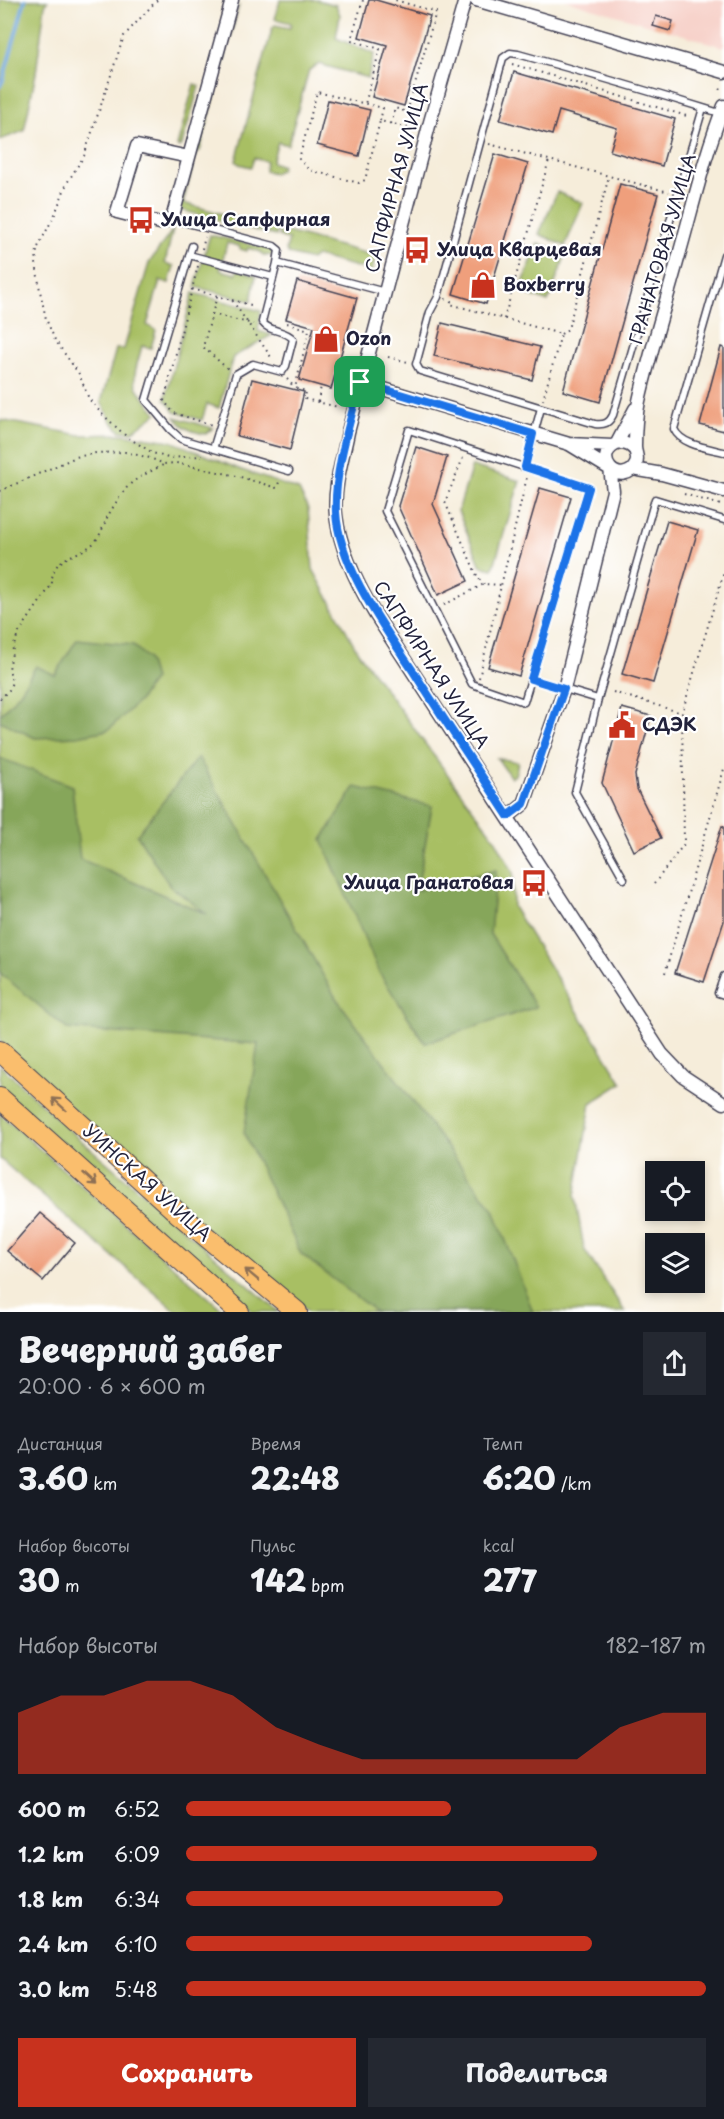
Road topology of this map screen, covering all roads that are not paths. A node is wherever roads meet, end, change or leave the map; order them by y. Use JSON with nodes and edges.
{"nodes":[{"id":1,"x":232,"y":0,"type":"edge"},
{"id":2,"x":465,"y":0,"type":"edge"},
{"id":3,"x":476,"y":0,"type":"edge"},
{"id":4,"x":724,"y":72,"type":"edge"},
{"id":5,"x":703,"y":108,"type":"junction"},
{"id":6,"x":723,"y":111,"type":"edge"},
{"id":7,"x":189,"y":157,"type":"junction"},
{"id":8,"x":172,"y":219,"type":"junction"},
{"id":9,"x":192,"y":246,"type":"dead end"},
{"id":10,"x":189,"y":255,"type":"junction"},
{"id":11,"x":724,"y":255,"type":"edge"},
{"id":12,"x":277,"y":263,"type":"junction"},
{"id":13,"x":273,"y":277,"type":"junction"},
{"id":14,"x":385,"y":292,"type":"junction"},
{"id":15,"x":360,"y":382,"type":"junction"},
{"id":16,"x":638,"y":403,"type":"junction"},
{"id":17,"x":541,"y":408,"type":"junction"},
{"id":18,"x":533,"y":434,"type":"junction"},
{"id":19,"x":569,"y":444,"type":"junction"},
{"id":20,"x":614,"y":445,"type":"junction"},
{"id":21,"x":213,"y":449,"type":"junction"},
{"id":22,"x":636,"y":452,"type":"junction"},
{"id":23,"x":724,"y":452,"type":"edge"},
{"id":24,"x":527,"y":467,"type":"junction"},
{"id":25,"x":610,"y":469,"type":"junction"},
{"id":26,"x":286,"y":470,"type":"road end"},
{"id":27,"x":631,"y":471,"type":"junction"},
{"id":28,"x":662,"y":474,"type":"junction"},
{"id":29,"x":613,"y":491,"type":"junction"},
{"id":30,"x":724,"y":491,"type":"edge"},
{"id":31,"x":724,"y":520,"type":"edge"},
{"id":32,"x":531,"y":679,"type":"junction"},
{"id":33,"x":564,"y":689,"type":"junction"},
{"id":34,"x":598,"y":699,"type":"junction"},
{"id":35,"x":508,"y":816,"type":"junction"},
{"id":36,"x":624,"y":879,"type":"dead end"},
{"id":37,"x":724,"y":976,"type":"edge"},
{"id":38,"x":724,"y":995,"type":"edge"},
{"id":39,"x":0,"y":1051,"type":"edge"},
{"id":40,"x":0,"y":1098,"type":"edge"},
{"id":41,"x":724,"y":1103,"type":"edge"},
{"id":42,"x":239,"y":1312,"type":"edge"},
{"id":43,"x":297,"y":1312,"type":"edge"}],
"edges":[{"from":1,"to":7,"type":"street"},
{"from":2,"to":14,"type":"street","name":"САПФИРНАЯ УЛИЦА"},
{"from":3,"to":4,"type":"street"},
{"from":5,"to":6,"type":"lane"},
{"from":5,"to":17,"type":"lane"},
{"from":5,"to":17,"type":"lane"},
{"from":6,"to":16,"type":"street","name":"ГРАНАТОВАЯ УЛИЦА"},
{"from":7,"to":8,"type":"street"},
{"from":7,"to":8,"type":"street"},
{"from":8,"to":12,"type":"lane"},
{"from":9,"to":10,"type":"lane"},
{"from":10,"to":13,"type":"lane"},
{"from":10,"to":21,"type":"lane"},
{"from":11,"to":23,"type":"lane"},
{"from":12,"to":13,"type":"lane"},
{"from":12,"to":14,"type":"lane"},
{"from":13,"to":21,"type":"lane"},
{"from":14,"to":15,"type":"street","name":"САПФИРНАЯ УЛИЦА"},
{"from":15,"to":18,"type":"street"},
{"from":15,"to":35,"type":"street","name":"САПФИРНАЯ УЛИЦА"},
{"from":16,"to":20,"type":"street","name":"ГРАНАТОВАЯ УЛИЦА"},
{"from":16,"to":22,"type":"street","name":"ГРАНАТОВАЯ УЛИЦА"},
{"from":17,"to":18,"type":"lane"},
{"from":18,"to":19,"type":"street"},
{"from":18,"to":24,"type":"lane"},
{"from":19,"to":20,"type":"street"},
{"from":19,"to":25,"type":"street"},
{"from":20,"to":22,"type":"street"},
{"from":20,"to":25,"type":"street"},
{"from":21,"to":26,"type":"lane"},
{"from":22,"to":27,"type":"street"},
{"from":22,"to":28,"type":"street"},
{"from":24,"to":32,"type":"lane"},
{"from":24,"to":32,"type":"lane"},
{"from":25,"to":27,"type":"street"},
{"from":25,"to":29,"type":"street"},
{"from":27,"to":28,"type":"street"},
{"from":27,"to":29,"type":"street"},
{"from":28,"to":30,"type":"street"},
{"from":29,"to":33,"type":"street"},
{"from":31,"to":34,"type":"lane"},
{"from":32,"to":33,"type":"lane"},
{"from":33,"to":34,"type":"lane"},
{"from":33,"to":35,"type":"street"},
{"from":34,"to":36,"type":"lane"},
{"from":35,"to":41,"type":"street","name":"САПФИРНАЯ УЛИЦА"},
{"from":37,"to":38,"type":"lane"},
{"from":43,"to":39,"type":"main road","name":"УИНСКАЯ УЛИЦА","one_way":true},
{"from":40,"to":42,"type":"main road","name":"УИНСКАЯ УЛИЦА","one_way":true}]}
